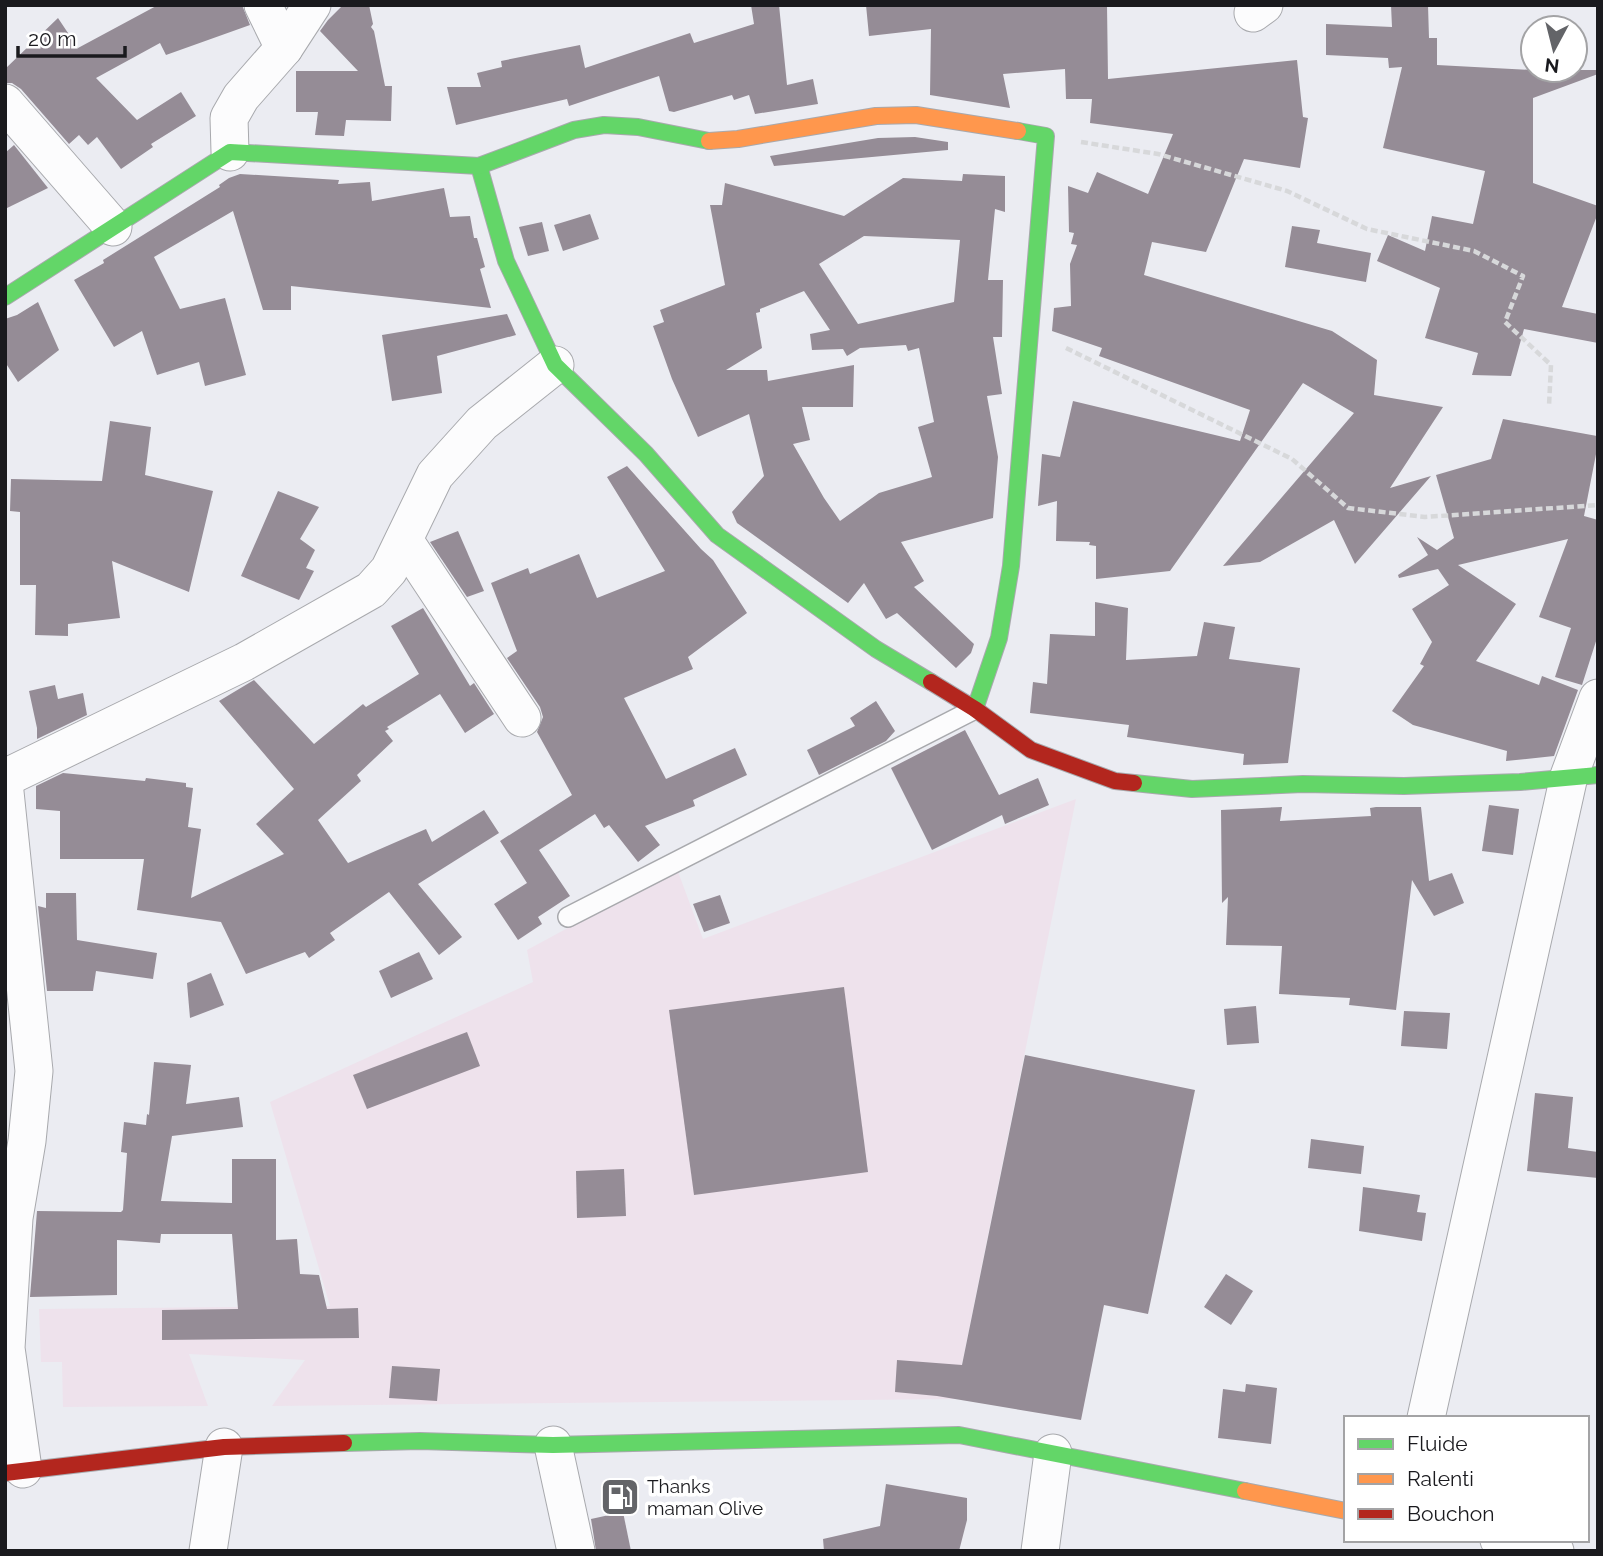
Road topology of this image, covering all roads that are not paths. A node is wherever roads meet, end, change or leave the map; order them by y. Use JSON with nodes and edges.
{"nodes":[{"id":1,"x":263,"y":5,"type":"edge"},
{"id":2,"x":312,"y":5,"type":"edge"},
{"id":3,"x":284,"y":48,"type":"junction"},
{"id":4,"x":5,"y":103,"type":"edge"},
{"id":5,"x":230,"y":152,"type":"junction"},
{"id":6,"x":479,"y":166,"type":"junction"},
{"id":7,"x":113,"y":227,"type":"junction"},
{"id":8,"x":5,"y":297,"type":"edge"},
{"id":9,"x":555,"y":365,"type":"junction"},
{"id":10,"x":404,"y":540,"type":"junction"},
{"id":11,"x":1598,"y":698,"type":"edge"},
{"id":12,"x":975,"y":709,"type":"junction"},
{"id":13,"x":523,"y":718,"type":"dead end"},
{"id":14,"x":1583,"y":775,"type":"edge"},
{"id":15,"x":5,"y":778,"type":"edge"},
{"id":16,"x":5,"y":792,"type":"edge"},
{"id":17,"x":568,"y":917,"type":"dead end"},
{"id":18,"x":1426,"y":1416,"type":"edge"},
{"id":19,"x":553,"y":1445,"type":"junction"},
{"id":20,"x":224,"y":1447,"type":"junction"},
{"id":21,"x":1053,"y":1453,"type":"junction"},
{"id":22,"x":14,"y":1471,"type":"edge"},
{"id":23,"x":1344,"y":1511,"type":"edge"},
{"id":24,"x":1509,"y":1542,"type":"edge"},
{"id":25,"x":208,"y":1551,"type":"edge"},
{"id":26,"x":576,"y":1551,"type":"edge"},
{"id":27,"x":1040,"y":1551,"type":"edge"},
{"id":28,"x":1555,"y":1551,"type":"edge"}],
"edges":[{"from":1,"to":3,"type":"street"},
{"from":2,"to":3,"type":"street"},
{"from":3,"to":5,"type":"street"},
{"from":4,"to":7,"type":"street"},
{"from":5,"to":6,"type":"street"},
{"from":5,"to":7,"type":"street"},
{"from":6,"to":9,"type":"street"},
{"from":6,"to":12,"type":"street"},
{"from":7,"to":8,"type":"street"},
{"from":9,"to":10,"type":"street"},
{"from":9,"to":12,"type":"street"},
{"from":10,"to":13,"type":"street"},
{"from":10,"to":15,"type":"street"},
{"from":11,"to":14,"type":"street"},
{"from":12,"to":14,"type":"street"},
{"from":12,"to":17,"type":"lane"},
{"from":14,"to":18,"type":"street"},
{"from":16,"to":22,"type":"street"},
{"from":19,"to":20,"type":"street"},
{"from":19,"to":21,"type":"street"},
{"from":19,"to":26,"type":"street"},
{"from":20,"to":22,"type":"street"},
{"from":20,"to":25,"type":"street"},
{"from":21,"to":23,"type":"street"},
{"from":21,"to":27,"type":"street"},
{"from":24,"to":28,"type":"street"}]}
